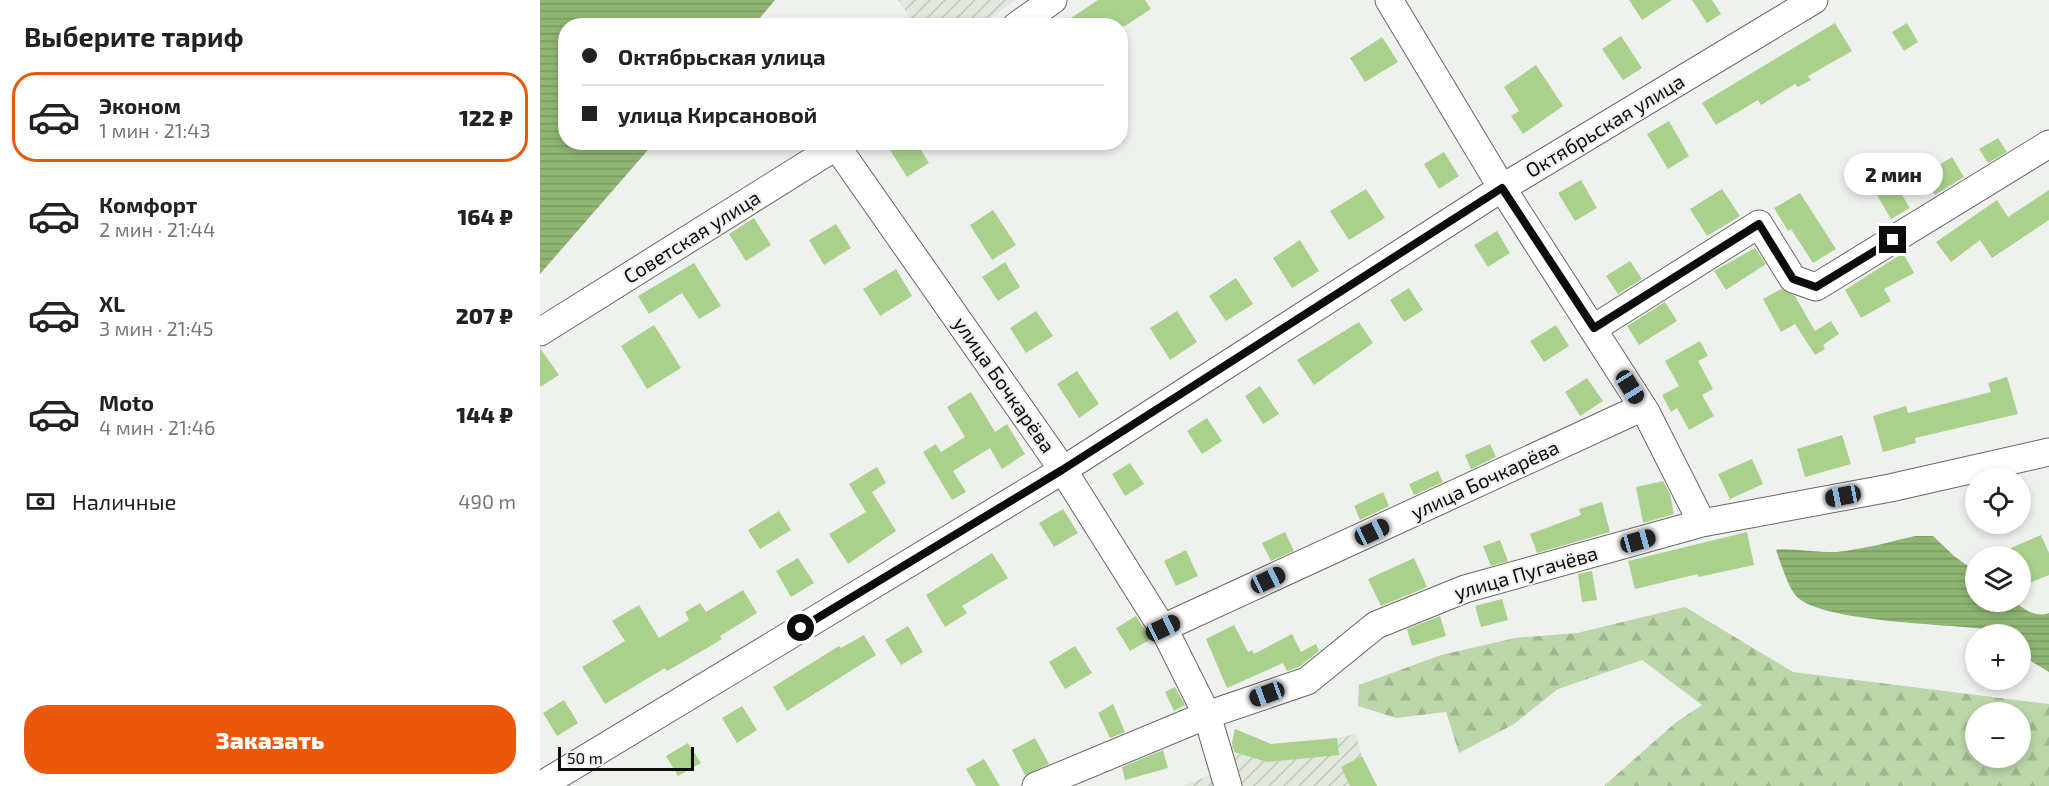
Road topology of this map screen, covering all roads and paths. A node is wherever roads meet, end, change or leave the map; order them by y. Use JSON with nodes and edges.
{"nodes":[{"id":1,"x":1053,"y":0,"type":"edge"},
{"id":2,"x":1389,"y":0,"type":"edge"},
{"id":3,"x":1814,"y":0,"type":"edge"},
{"id":4,"x":1027,"y":18,"type":"edge"},
{"id":5,"x":2049,"y":144,"type":"edge"},
{"id":6,"x":832,"y":150,"type":"edge"},
{"id":7,"x":843,"y":150,"type":"edge"},
{"id":8,"x":1502,"y":188,"type":"junction"},
{"id":9,"x":1594,"y":328,"type":"junction"},
{"id":10,"x":540,"y":332,"type":"edge"},
{"id":11,"x":1643,"y":407,"type":"junction"},
{"id":12,"x":2049,"y":452,"type":"edge"},
{"id":13,"x":1062,"y":470,"type":"junction"},
{"id":14,"x":1702,"y":523,"type":"junction"},
{"id":15,"x":1163,"y":628,"type":"junction"},
{"id":16,"x":1208,"y":715,"type":"junction"},
{"id":17,"x":540,"y":786,"type":"edge"},
{"id":18,"x":1036,"y":786,"type":"edge"},
{"id":19,"x":1228,"y":786,"type":"edge"}],
"edges":[{"from":1,"to":4,"type":"street"},
{"from":2,"to":8,"type":"street"},
{"from":3,"to":8,"type":"street","name":"Октябрьская улица"},
{"from":5,"to":9,"type":"street"},
{"from":6,"to":10,"type":"street","name":"Советская улица"},
{"from":7,"to":13,"type":"street","name":"улица Бочкарёва"},
{"from":8,"to":9,"type":"street"},
{"from":8,"to":13,"type":"street","name":"Октябрьская улица"},
{"from":9,"to":11,"type":"street"},
{"from":11,"to":14,"type":"street"},
{"from":11,"to":15,"type":"street","name":"улица Бочкарёва"},
{"from":12,"to":14,"type":"street","name":"улица Пугачёва"},
{"from":13,"to":15,"type":"street","name":"улица Бочкарёва"},
{"from":13,"to":17,"type":"street","name":"Октябрьская улица"},
{"from":14,"to":16,"type":"street","name":"улица Пугачёва"},
{"from":15,"to":16,"type":"street","name":"улица Бочкарёва"},
{"from":16,"to":18,"type":"street","name":"улица Пугачёва"},
{"from":16,"to":19,"type":"street","name":"улица Бочкарёва"}]}
